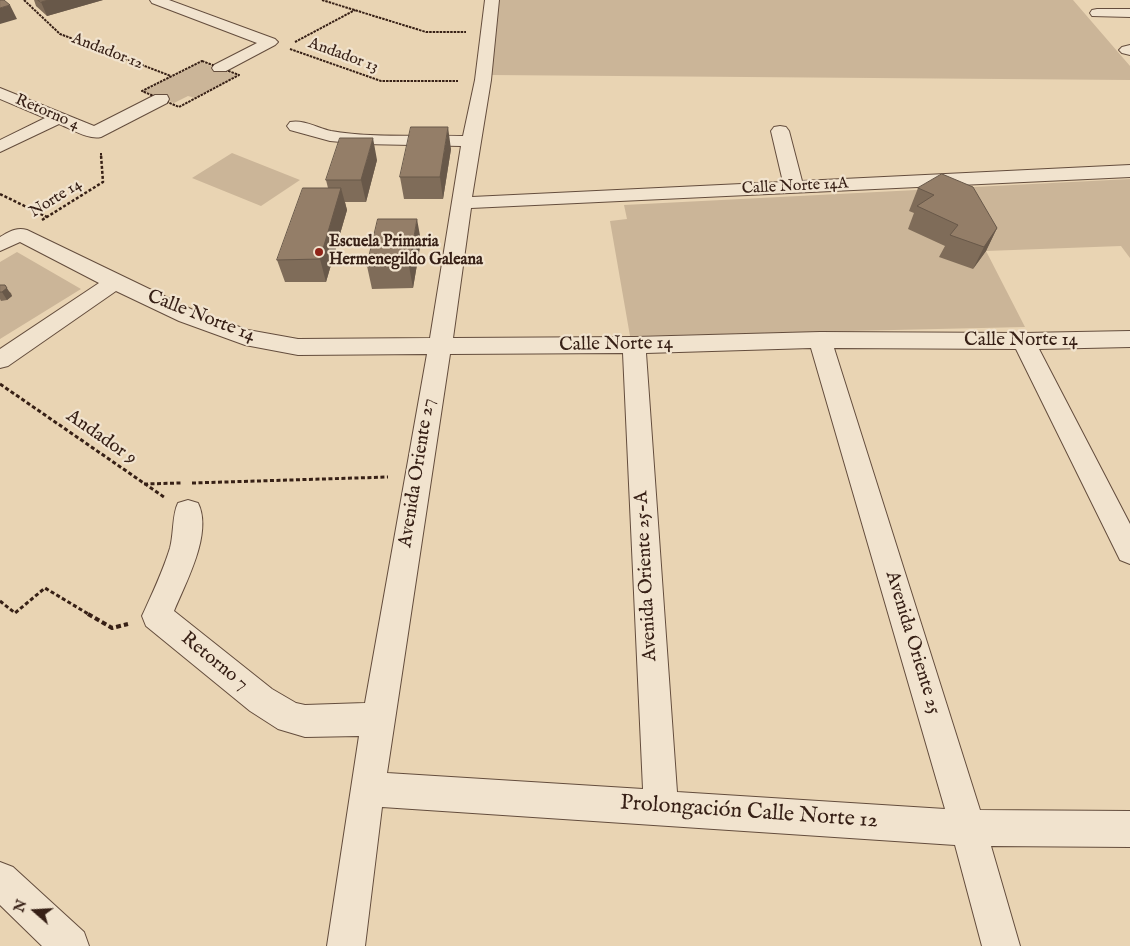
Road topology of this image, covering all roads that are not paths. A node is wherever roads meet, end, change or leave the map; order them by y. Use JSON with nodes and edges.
{"nodes":[{"id":1,"x":157,"y":0,"type":"edge"},
{"id":2,"x":492,"y":0,"type":"edge"},
{"id":3,"x":1098,"y":13,"type":"dead end"},
{"id":4,"x":1130,"y":13,"type":"edge"},
{"id":5,"x":220,"y":68,"type":"dead end"},
{"id":6,"x":0,"y":93,"type":"edge"},
{"id":7,"x":161,"y":99,"type":"dead end"},
{"id":8,"x":58,"y":118,"type":"junction"},
{"id":9,"x":296,"y":126,"type":"dead end"},
{"id":10,"x":780,"y":131,"type":"dead end"},
{"id":11,"x":471,"y":140,"type":"junction"},
{"id":12,"x":0,"y":147,"type":"edge"},
{"id":13,"x":1130,"y":170,"type":"edge"},
{"id":14,"x":794,"y":188,"type":"junction"},
{"id":15,"x":461,"y":203,"type":"junction"},
{"id":16,"x":0,"y":245,"type":"edge"},
{"id":17,"x":115,"y":282,"type":"junction"},
{"id":18,"x":1130,"y":339,"type":"edge"},
{"id":19,"x":820,"y":340,"type":"junction"},
{"id":20,"x":1024,"y":342,"type":"junction"},
{"id":21,"x":634,"y":345,"type":"junction"},
{"id":22,"x":440,"y":347,"type":"junction"},
{"id":23,"x":0,"y":360,"type":"edge"},
{"id":24,"x":188,"y":511,"type":"road end"},
{"id":25,"x":1130,"y":552,"type":"edge"},
{"id":26,"x":379,"y":719,"type":"junction"},
{"id":27,"x":367,"y":789,"type":"junction"},
{"id":28,"x":660,"y":807,"type":"junction"},
{"id":29,"x":968,"y":828,"type":"junction"},
{"id":30,"x":1130,"y":829,"type":"edge"},
{"id":31,"x":0,"y":880,"type":"edge"},
{"id":32,"x":70,"y":946,"type":"edge"},
{"id":33,"x":346,"y":946,"type":"edge"},
{"id":34,"x":1002,"y":946,"type":"edge"}],
"edges":[{"from":1,"to":5,"type":"street"},
{"from":2,"to":11,"type":"street","name":"Avenida Oriente 27"},
{"from":3,"to":4,"type":"street"},
{"from":6,"to":8,"type":"street","name":"Retorno 4"},
{"from":7,"to":8,"type":"street","name":"Retorno 4"},
{"from":8,"to":12,"type":"street"},
{"from":9,"to":11,"type":"street"},
{"from":10,"to":14,"type":"street"},
{"from":11,"to":15,"type":"street","name":"Avenida Oriente 27"},
{"from":13,"to":14,"type":"street","name":"Calle Norte 14A"},
{"from":14,"to":15,"type":"street","name":"Calle Norte 14A"},
{"from":15,"to":22,"type":"street","name":"Avenida Oriente 27"},
{"from":16,"to":17,"type":"street","name":"Calle Norte 14"},
{"from":17,"to":22,"type":"street","name":"Calle Norte 14"},
{"from":17,"to":23,"type":"street"},
{"from":18,"to":20,"type":"street","name":"Calle Norte 14"},
{"from":19,"to":20,"type":"street","name":"Calle Norte 14"},
{"from":19,"to":21,"type":"street","name":"Calle Norte 14"},
{"from":19,"to":29,"type":"street","name":"Avenida Oriente 25"},
{"from":20,"to":25,"type":"street"},
{"from":21,"to":22,"type":"street","name":"Calle Norte 14"},
{"from":21,"to":28,"type":"street","name":"Avenida Oriente 25-A"},
{"from":22,"to":26,"type":"street","name":"Avenida Oriente 27"},
{"from":24,"to":26,"type":"street","name":"Retorno 7"},
{"from":26,"to":27,"type":"street","name":"Avenida Oriente 27"},
{"from":27,"to":28,"type":"street","name":"Prolongación Calle Norte 12"},
{"from":27,"to":33,"type":"street","name":"Avenida Oriente 27"},
{"from":28,"to":29,"type":"street","name":"Prolongación Calle Norte 12"},
{"from":29,"to":30,"type":"street","name":"Prolongación Calle Norte 12"},
{"from":29,"to":34,"type":"street","name":"Avenida Oriente 25"},
{"from":31,"to":32,"type":"street"}]}
